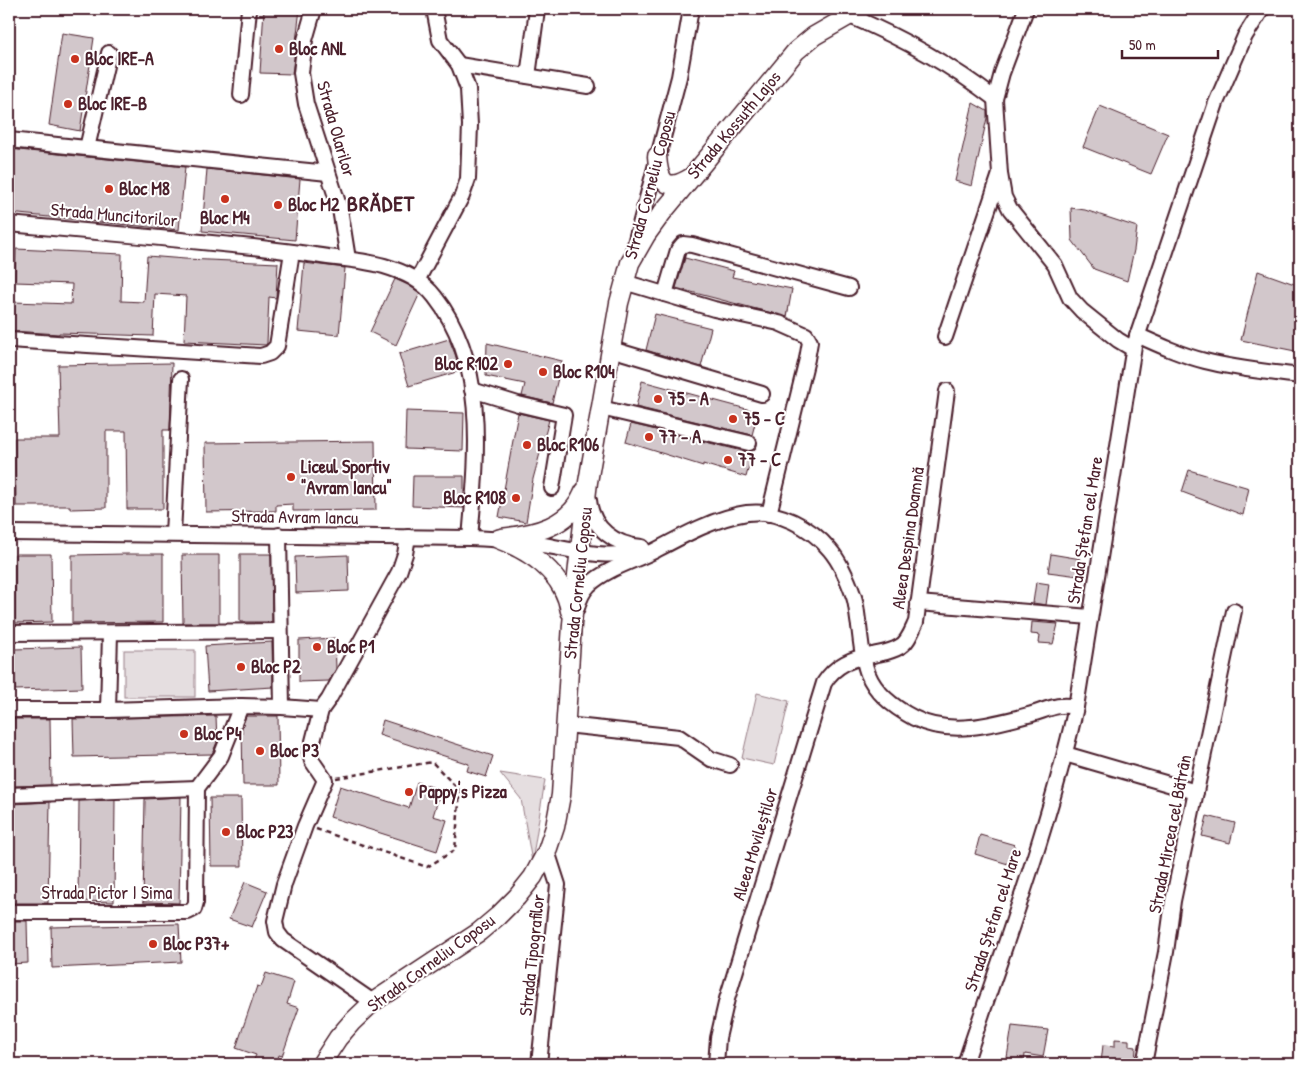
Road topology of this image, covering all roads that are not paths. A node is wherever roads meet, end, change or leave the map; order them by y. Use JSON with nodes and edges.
{"nodes":[{"id":1,"x":249,"y":9,"type":"edge"},
{"id":2,"x":314,"y":9,"type":"edge"},
{"id":3,"x":434,"y":9,"type":"edge"},
{"id":4,"x":691,"y":9,"type":"edge"},
{"id":5,"x":1026,"y":9,"type":"edge"},
{"id":6,"x":1262,"y":9,"type":"edge"},
{"id":7,"x":537,"y":10,"type":"dead end"},
{"id":8,"x":856,"y":12,"type":"edge"},
{"id":9,"x":109,"y":54,"type":"dead end"},
{"id":10,"x":458,"y":65,"type":"junction"},
{"id":11,"x":528,"y":76,"type":"junction"},
{"id":12,"x":588,"y":86,"type":"dead end"},
{"id":13,"x":241,"y":96,"type":"dead end"},
{"id":14,"x":994,"y":99,"type":"junction"},
{"id":15,"x":9,"y":140,"type":"edge"},
{"id":16,"x":86,"y":148,"type":"junction"},
{"id":17,"x":657,"y":156,"type":"junction"},
{"id":18,"x":328,"y":174,"type":"junction"},
{"id":19,"x":1000,"y":174,"type":"junction"},
{"id":20,"x":690,"y":178,"type":"junction"},
{"id":21,"x":9,"y":224,"type":"edge"},
{"id":22,"x":292,"y":252,"type":"junction"},
{"id":23,"x":348,"y":259,"type":"junction"},
{"id":24,"x":630,"y":263,"type":"junction"},
{"id":25,"x":418,"y":279,"type":"junction"},
{"id":26,"x":624,"y":282,"type":"junction"},
{"id":27,"x":849,"y":288,"type":"dead end"},
{"id":28,"x":665,"y":294,"type":"junction"},
{"id":29,"x":945,"y":337,"type":"dead end"},
{"id":30,"x":9,"y":340,"type":"edge"},
{"id":31,"x":1135,"y":342,"type":"junction"},
{"id":32,"x":611,"y":349,"type":"junction"},
{"id":33,"x":1300,"y":376,"type":"edge"},
{"id":34,"x":181,"y":379,"type":"dead end"},
{"id":35,"x":472,"y":390,"type":"junction"},
{"id":36,"x":947,"y":391,"type":"dead end"},
{"id":37,"x":762,"y":394,"type":"dead end"},
{"id":38,"x":601,"y":408,"type":"junction"},
{"id":39,"x":749,"y":443,"type":"dead end"},
{"id":40,"x":588,"y":482,"type":"junction"},
{"id":41,"x":552,"y":488,"type":"dead end"},
{"id":42,"x":769,"y":514,"type":"junction"},
{"id":43,"x":9,"y":533,"type":"edge"},
{"id":44,"x":173,"y":534,"type":"junction"},
{"id":45,"x":279,"y":535,"type":"junction"},
{"id":46,"x":408,"y":537,"type":"junction"},
{"id":47,"x":470,"y":538,"type":"junction"},
{"id":48,"x":498,"y":539,"type":"junction"},
{"id":49,"x":668,"y":544,"type":"junction"},
{"id":50,"x":579,"y":553,"type":"junction"},
{"id":51,"x":918,"y":603,"type":"junction"},
{"id":52,"x":1234,"y":611,"type":"dead end"},
{"id":53,"x":1090,"y":617,"type":"junction"},
{"id":54,"x":572,"y":624,"type":"junction"},
{"id":55,"x":280,"y":631,"type":"junction"},
{"id":56,"x":9,"y":633,"type":"edge"},
{"id":57,"x":110,"y":633,"type":"junction"},
{"id":58,"x":863,"y":656,"type":"junction"},
{"id":59,"x":241,"y":706,"type":"junction"},
{"id":60,"x":282,"y":707,"type":"junction"},
{"id":61,"x":1076,"y":707,"type":"junction"},
{"id":62,"x":9,"y":710,"type":"edge"},
{"id":63,"x":108,"y":710,"type":"junction"},
{"id":64,"x":321,"y":710,"type":"junction"},
{"id":65,"x":566,"y":725,"type":"junction"},
{"id":66,"x":1065,"y":754,"type":"junction"},
{"id":67,"x":730,"y":765,"type":"dead end"},
{"id":68,"x":197,"y":788,"type":"junction"},
{"id":69,"x":1196,"y":792,"type":"junction"},
{"id":70,"x":9,"y":795,"type":"edge"},
{"id":71,"x":547,"y":851,"type":"junction"},
{"id":72,"x":9,"y":912,"type":"edge"},
{"id":73,"x":372,"y":1002,"type":"junction"},
{"id":74,"x":321,"y":1064,"type":"edge"},
{"id":75,"x":539,"y":1064,"type":"edge"},
{"id":76,"x":716,"y":1064,"type":"edge"},
{"id":77,"x":965,"y":1064,"type":"edge"},
{"id":78,"x":1144,"y":1064,"type":"edge"}],
"edges":[{"from":1,"to":13,"type":"street"},
{"from":2,"to":18,"type":"street","name":"Strada Olarilor"},
{"from":3,"to":10,"type":"street"},
{"from":4,"to":17,"type":"street","name":"Strada Corneliu Coposu"},
{"from":5,"to":14,"type":"street"},
{"from":6,"to":31,"type":"street","name":"Strada Ștefan cel Mare"},
{"from":7,"to":11,"type":"street"},
{"from":8,"to":14,"type":"street"},
{"from":8,"to":20,"type":"main road","name":"Strada Kossuth Lajos"},
{"from":9,"to":16,"type":"street"},
{"from":10,"to":11,"type":"street"},
{"from":10,"to":25,"type":"street"},
{"from":11,"to":12,"type":"street"},
{"from":14,"to":19,"type":"street"},
{"from":15,"to":16,"type":"street"},
{"from":16,"to":18,"type":"street"},
{"from":17,"to":20,"type":"main road"},
{"from":17,"to":24,"type":"street","name":"Strada Corneliu Coposu"},
{"from":18,"to":23,"type":"street","name":"Strada Olarilor"},
{"from":19,"to":29,"type":"street"},
{"from":19,"to":31,"type":"street"},
{"from":20,"to":24,"type":"main road","name":"Strada Kossuth Lajos"},
{"from":21,"to":22,"type":"street","name":"Strada Muncitorilor"},
{"from":22,"to":23,"type":"street","name":"Strada Muncitorilor"},
{"from":22,"to":30,"type":"street"},
{"from":23,"to":25,"type":"street","name":"Strada Muncitorilor"},
{"from":24,"to":26,"type":"main road","name":"Strada Corneliu Coposu"},
{"from":25,"to":35,"type":"street","name":"Strada Muncitorilor"},
{"from":26,"to":28,"type":"street"},
{"from":26,"to":32,"type":"main road","name":"Strada Corneliu Coposu"},
{"from":27,"to":28,"type":"street"},
{"from":28,"to":42,"type":"street"},
{"from":31,"to":33,"type":"street"},
{"from":31,"to":53,"type":"street","name":"Strada Ștefan cel Mare"},
{"from":32,"to":37,"type":"street"},
{"from":32,"to":38,"type":"main road","name":"Strada Corneliu Coposu"},
{"from":34,"to":44,"type":"street"},
{"from":35,"to":41,"type":"street"},
{"from":35,"to":47,"type":"street","name":"Strada Muncitorilor"},
{"from":36,"to":51,"type":"street","name":"Aleea Despina Doamnă"},
{"from":38,"to":39,"type":"street"},
{"from":38,"to":40,"type":"main road","name":"Strada Corneliu Coposu"},
{"from":40,"to":48,"type":"main road"},
{"from":40,"to":49,"type":"street"},
{"from":40,"to":50,"type":"main road","name":"Strada Corneliu Coposu"},
{"from":42,"to":49,"type":"street"},
{"from":42,"to":58,"type":"street"},
{"from":43,"to":44,"type":"street","name":"Strada Avram Iancu"},
{"from":44,"to":45,"type":"street","name":"Strada Avram Iancu"},
{"from":45,"to":46,"type":"street","name":"Strada Avram Iancu"},
{"from":45,"to":55,"type":"street"},
{"from":46,"to":47,"type":"street","name":"Strada Avram Iancu"},
{"from":46,"to":64,"type":"street"},
{"from":47,"to":48,"type":"street","name":"Strada Avram Iancu"},
{"from":48,"to":50,"type":"street","name":"Strada Avram Iancu"},
{"from":48,"to":54,"type":"main road"},
{"from":49,"to":50,"type":"street","name":"Strada Avram Iancu"},
{"from":49,"to":54,"type":"street"},
{"from":50,"to":54,"type":"main road","name":"Strada Corneliu Coposu"},
{"from":51,"to":53,"type":"street"},
{"from":51,"to":58,"type":"street","name":"Aleea Despina Doamnă"},
{"from":52,"to":69,"type":"street","name":"Strada Mircea cel Bătrân"},
{"from":53,"to":61,"type":"street","name":"Strada Ștefan cel Mare"},
{"from":54,"to":65,"type":"main road","name":"Strada Corneliu Coposu"},
{"from":55,"to":57,"type":"street"},
{"from":55,"to":60,"type":"street"},
{"from":56,"to":57,"type":"street"},
{"from":57,"to":63,"type":"street"},
{"from":58,"to":61,"type":"street"},
{"from":58,"to":76,"type":"street","name":"Aleea Movileștilor"},
{"from":59,"to":60,"type":"street"},
{"from":59,"to":63,"type":"street"},
{"from":59,"to":68,"type":"street"},
{"from":60,"to":64,"type":"street"},
{"from":61,"to":66,"type":"street","name":"Strada Ștefan cel Mare"},
{"from":62,"to":63,"type":"street"},
{"from":64,"to":73,"type":"street"},
{"from":65,"to":67,"type":"street"},
{"from":65,"to":71,"type":"main road","name":"Strada Corneliu Coposu"},
{"from":66,"to":69,"type":"street"},
{"from":66,"to":77,"type":"street","name":"Strada Ștefan cel Mare"},
{"from":68,"to":70,"type":"street"},
{"from":68,"to":72,"type":"street","name":"Strada Pictor I Sima"},
{"from":69,"to":78,"type":"street","name":"Strada Mircea cel Bătrân"},
{"from":71,"to":73,"type":"main road","name":"Strada Corneliu Coposu"},
{"from":71,"to":75,"type":"street","name":"Strada Tipografilor"},
{"from":73,"to":74,"type":"main road","name":"Strada Corneliu Coposu"}]}
